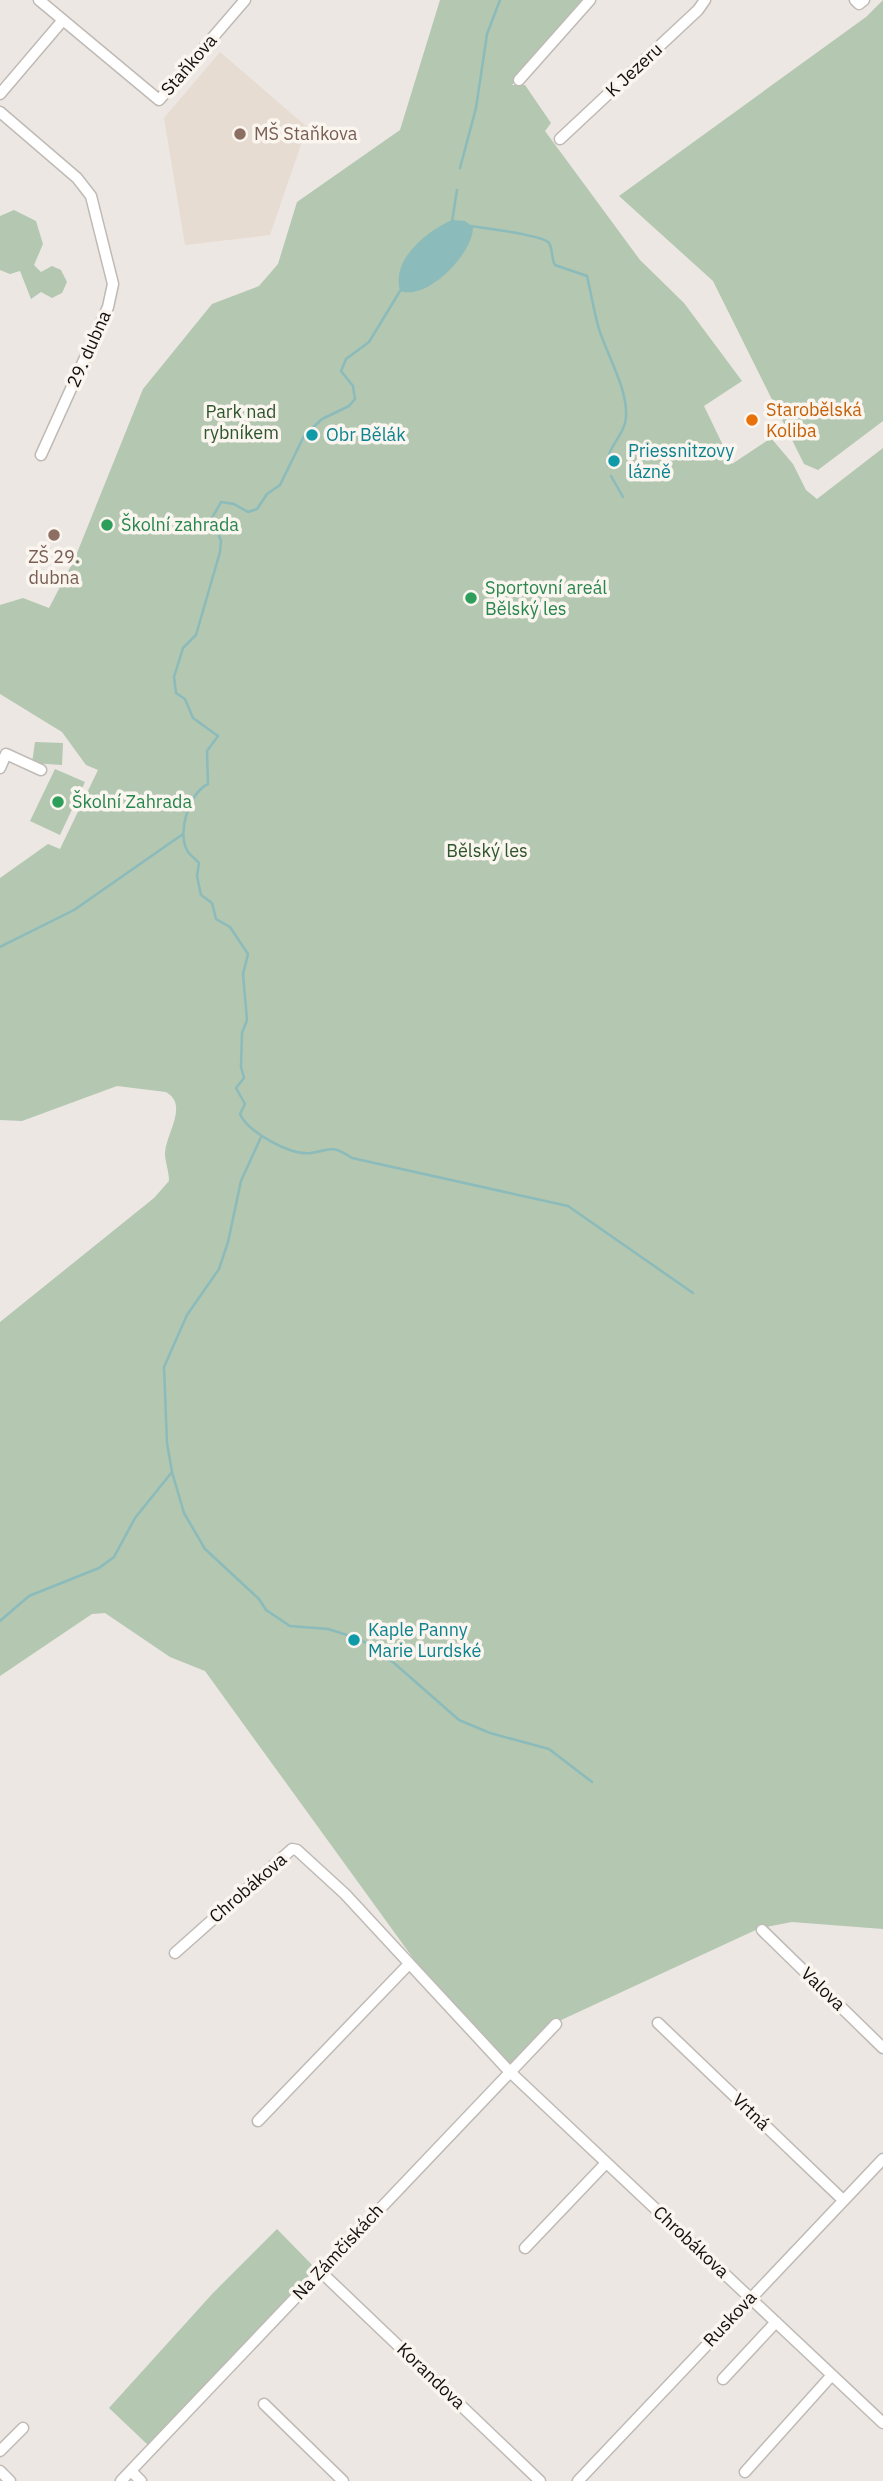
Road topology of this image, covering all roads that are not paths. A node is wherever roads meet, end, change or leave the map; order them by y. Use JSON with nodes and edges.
{"nodes":[{"id":1,"x":39,"y":0,"type":"edge"},
{"id":2,"x":245,"y":0,"type":"edge"},
{"id":3,"x":590,"y":0,"type":"edge"},
{"id":4,"x":705,"y":0,"type":"edge"},
{"id":5,"x":855,"y":0,"type":"edge"},
{"id":6,"x":864,"y":0,"type":"edge"},
{"id":7,"x":63,"y":20,"type":"junction"},
{"id":8,"x":519,"y":80,"type":"dead end"},
{"id":9,"x":0,"y":94,"type":"edge"},
{"id":10,"x":0,"y":112,"type":"edge"},
{"id":11,"x":560,"y":139,"type":"dead end"},
{"id":12,"x":41,"y":456,"type":"dead end"},
{"id":13,"x":0,"y":768,"type":"edge"},
{"id":14,"x":41,"y":769,"type":"dead end"},
{"id":15,"x":762,"y":1930,"type":"dead end"},
{"id":16,"x":175,"y":1953,"type":"dead end"},
{"id":17,"x":408,"y":1965,"type":"junction"},
{"id":18,"x":658,"y":2023,"type":"dead end"},
{"id":19,"x":556,"y":2024,"type":"dead end"},
{"id":20,"x":883,"y":2048,"type":"edge"},
{"id":21,"x":509,"y":2071,"type":"junction"},
{"id":22,"x":258,"y":2121,"type":"dead end"},
{"id":23,"x":883,"y":2159,"type":"edge"},
{"id":24,"x":606,"y":2162,"type":"junction"},
{"id":25,"x":843,"y":2200,"type":"junction"},
{"id":26,"x":525,"y":2248,"type":"dead end"},
{"id":27,"x":321,"y":2272,"type":"junction"},
{"id":28,"x":750,"y":2298,"type":"junction"},
{"id":29,"x":776,"y":2322,"type":"junction"},
{"id":30,"x":832,"y":2375,"type":"junction"},
{"id":31,"x":723,"y":2379,"type":"dead end"},
{"id":32,"x":264,"y":2404,"type":"dead end"},
{"id":33,"x":883,"y":2423,"type":"edge"},
{"id":34,"x":23,"y":2428,"type":"dead end"},
{"id":35,"x":0,"y":2451,"type":"edge"},
{"id":36,"x":131,"y":2471,"type":"junction"},
{"id":37,"x":0,"y":2472,"type":"edge"},
{"id":38,"x":745,"y":2472,"type":"dead end"},
{"id":39,"x":10,"y":2481,"type":"edge"},
{"id":40,"x":121,"y":2481,"type":"edge"},
{"id":41,"x":141,"y":2481,"type":"edge"},
{"id":42,"x":343,"y":2481,"type":"edge"},
{"id":43,"x":540,"y":2481,"type":"edge"},
{"id":44,"x":578,"y":2481,"type":"edge"}],
"edges":[{"from":1,"to":7,"type":"street","name":"Staňkova"},
{"from":2,"to":7,"type":"street","name":"Staňkova"},
{"from":3,"to":8,"type":"street"},
{"from":4,"to":11,"type":"street","name":"K Jezeru"},
{"from":5,"to":6,"type":"street"},
{"from":7,"to":9,"type":"street"},
{"from":10,"to":12,"type":"street","name":"29. dubna"},
{"from":13,"to":14,"type":"street"},
{"from":15,"to":20,"type":"street","name":"Valova"},
{"from":16,"to":17,"type":"street","name":"Chrobákova"},
{"from":17,"to":21,"type":"street","name":"Chrobákova"},
{"from":17,"to":22,"type":"street"},
{"from":18,"to":25,"type":"street","name":"Vrtná"},
{"from":19,"to":21,"type":"street","name":"Na Zámčiskách"},
{"from":21,"to":24,"type":"street","name":"Chrobákova"},
{"from":21,"to":27,"type":"street","name":"Na Zámčiskách"},
{"from":23,"to":25,"type":"street","name":"Ruskova"},
{"from":24,"to":26,"type":"street"},
{"from":24,"to":28,"type":"street","name":"Chrobákova"},
{"from":25,"to":28,"type":"street","name":"Ruskova"},
{"from":27,"to":36,"type":"street","name":"Na Zámčiskách"},
{"from":27,"to":43,"type":"street","name":"Korandova"},
{"from":28,"to":29,"type":"street","name":"Chrobákova"},
{"from":28,"to":44,"type":"street","name":"Ruskova"},
{"from":29,"to":30,"type":"street","name":"Chrobákova"},
{"from":29,"to":31,"type":"street"},
{"from":30,"to":33,"type":"street","name":"Chrobákova"},
{"from":30,"to":38,"type":"street"},
{"from":32,"to":42,"type":"street"},
{"from":34,"to":35,"type":"street"},
{"from":36,"to":40,"type":"street","name":"Na Zámčiskách"},
{"from":36,"to":41,"type":"street"},
{"from":37,"to":39,"type":"street"}]}
